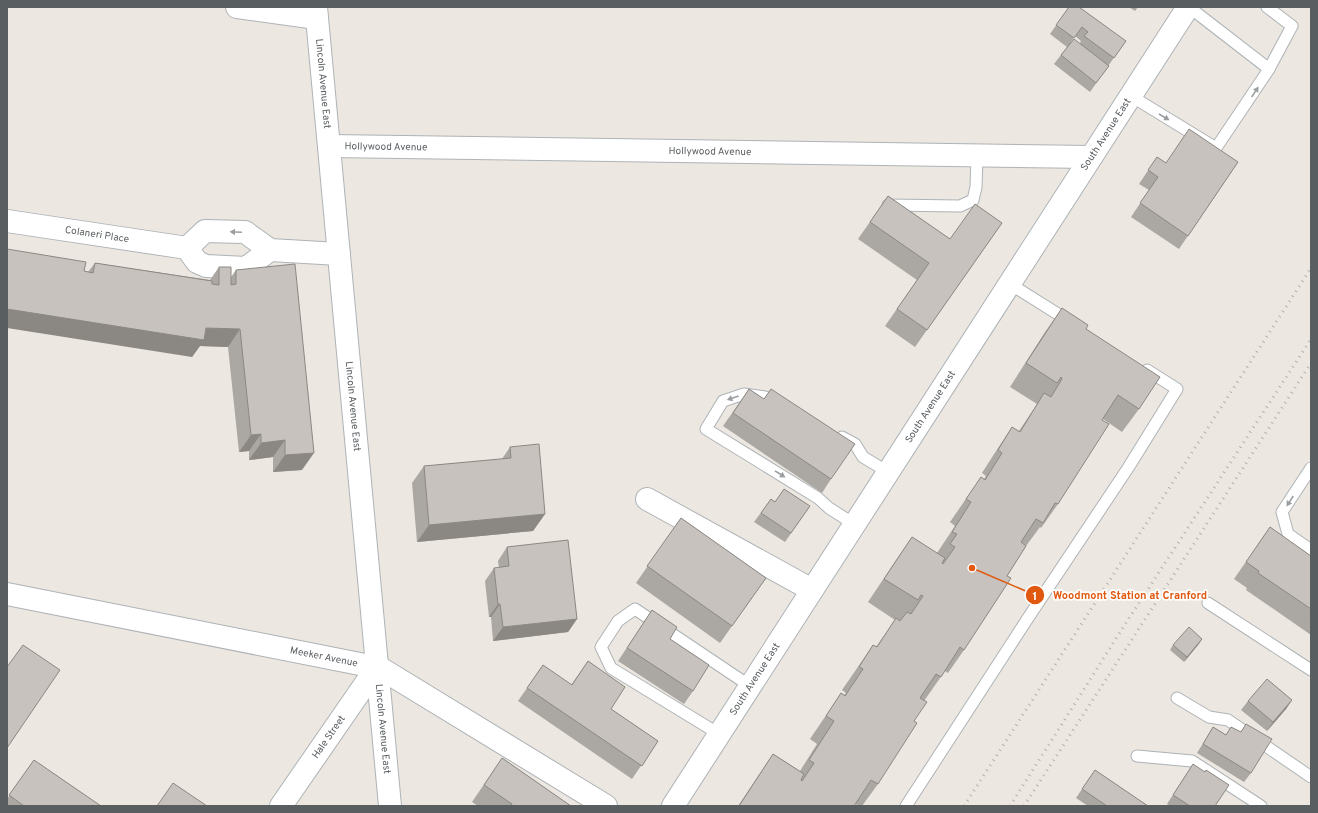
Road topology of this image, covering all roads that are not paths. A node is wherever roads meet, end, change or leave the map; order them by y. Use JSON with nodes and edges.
{"nodes":[{"id":1,"x":237,"y":7,"type":"edge"},
{"id":2,"x":1189,"y":7,"type":"edge"},
{"id":3,"x":1267,"y":7,"type":"edge"},
{"id":4,"x":317,"y":12,"type":"edge"},
{"id":5,"x":1269,"y":70,"type":"junction"},
{"id":6,"x":1131,"y":96,"type":"junction"},
{"id":7,"x":330,"y":146,"type":"junction"},
{"id":8,"x":976,"y":156,"type":"junction"},
{"id":9,"x":1091,"y":157,"type":"junction"},
{"id":10,"x":888,"y":205,"type":"edge"},
{"id":11,"x":7,"y":221,"type":"edge"},
{"id":12,"x":186,"y":248,"type":"junction"},
{"id":13,"x":270,"y":250,"type":"junction"},
{"id":14,"x":339,"y":254,"type":"junction"},
{"id":15,"x":1010,"y":284,"type":"junction"},
{"id":16,"x":1077,"y":326,"type":"edge"},
{"id":17,"x":1137,"y":364,"type":"edge"},
{"id":18,"x":786,"y":406,"type":"edge"},
{"id":19,"x":834,"y":433,"type":"edge"},
{"id":20,"x":1311,"y":468,"type":"edge"},
{"id":21,"x":888,"y":472,"type":"junction"},
{"id":22,"x":647,"y":499,"type":"dead end"},
{"id":23,"x":854,"y":524,"type":"junction"},
{"id":24,"x":1311,"y":550,"type":"edge"},
{"id":25,"x":812,"y":590,"type":"junction"},
{"id":26,"x":7,"y":594,"type":"edge"},
{"id":27,"x":1208,"y":603,"type":"dead end"},
{"id":28,"x":377,"y":667,"type":"junction"},
{"id":29,"x":1311,"y":670,"type":"edge"},
{"id":30,"x":750,"y":686,"type":"junction"},
{"id":31,"x":1177,"y":698,"type":"dead end"},
{"id":32,"x":719,"y":734,"type":"junction"},
{"id":33,"x":1137,"y":756,"type":"dead end"},
{"id":34,"x":1311,"y":777,"type":"edge"},
{"id":35,"x":281,"y":806,"type":"edge"},
{"id":36,"x":390,"y":806,"type":"edge"},
{"id":37,"x":606,"y":806,"type":"edge"},
{"id":38,"x":673,"y":806,"type":"edge"},
{"id":39,"x":906,"y":806,"type":"edge"},
{"id":40,"x":1261,"y":806,"type":"edge"}],
"edges":[{"from":1,"to":4,"type":"street"},
{"from":2,"to":5,"type":"lane"},
{"from":2,"to":6,"type":"street","name":"South Avenue East"},
{"from":3,"to":5,"type":"lane"},
{"from":4,"to":7,"type":"street","name":"Lincoln Avenue East"},
{"from":6,"to":5,"type":"lane","one_way":true},
{"from":6,"to":9,"type":"street","name":"South Avenue East"},
{"from":7,"to":8,"type":"street","name":"Hollywood Avenue"},
{"from":7,"to":14,"type":"street","name":"Lincoln Avenue East"},
{"from":8,"to":9,"type":"street","name":"Hollywood Avenue"},
{"from":8,"to":10,"type":"lane"},
{"from":9,"to":15,"type":"street","name":"South Avenue East"},
{"from":11,"to":12,"type":"street","name":"Colaneri Place"},
{"from":13,"to":12,"type":"street","one_way":true},
{"from":12,"to":13,"type":"street"},
{"from":13,"to":14,"type":"street"},
{"from":14,"to":28,"type":"street","name":"Lincoln Avenue East"},
{"from":15,"to":16,"type":"lane"},
{"from":15,"to":21,"type":"street","name":"South Avenue East"},
{"from":17,"to":39,"type":"lane"},
{"from":18,"to":23,"type":"lane","one_way":true},
{"from":19,"to":21,"type":"lane"},
{"from":20,"to":24,"type":"lane","one_way":true},
{"from":21,"to":23,"type":"street","name":"South Avenue East"},
{"from":22,"to":25,"type":"street"},
{"from":23,"to":25,"type":"street","name":"South Avenue East"},
{"from":25,"to":30,"type":"street","name":"South Avenue East"},
{"from":26,"to":28,"type":"street","name":"Meeker Avenue"},
{"from":27,"to":29,"type":"lane"},
{"from":28,"to":35,"type":"street","name":"Hale Street"},
{"from":28,"to":36,"type":"street","name":"Lincoln Avenue East"},
{"from":28,"to":37,"type":"street","name":"Meeker Avenue"},
{"from":30,"to":32,"type":"street","name":"South Avenue East"},
{"from":30,"to":32,"type":"lane"},
{"from":31,"to":34,"type":"lane"},
{"from":32,"to":38,"type":"street","name":"South Avenue East"},
{"from":33,"to":40,"type":"lane"}]}
